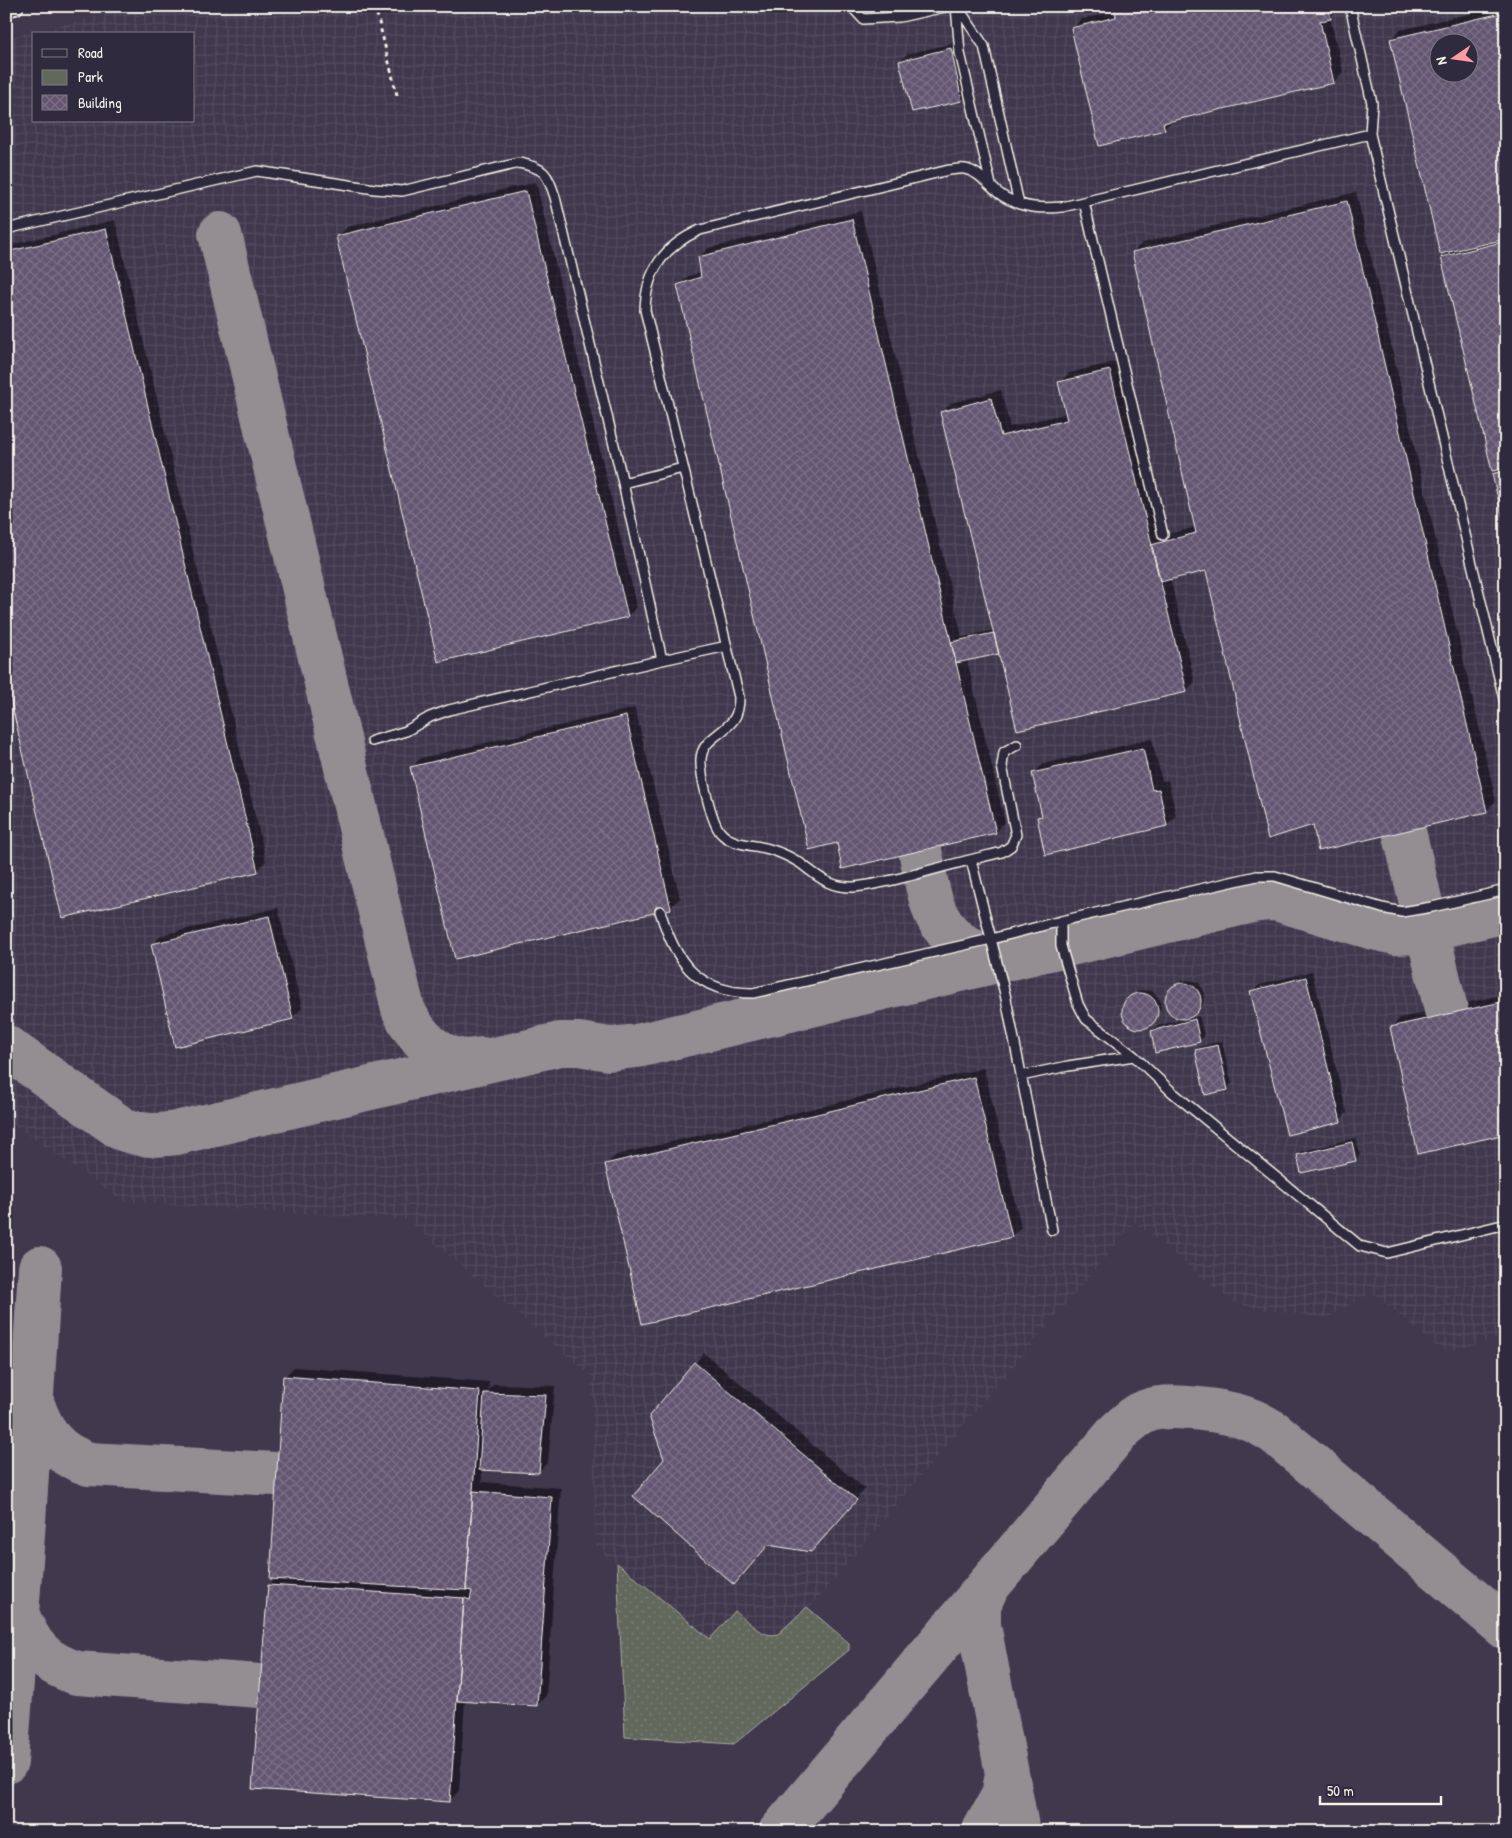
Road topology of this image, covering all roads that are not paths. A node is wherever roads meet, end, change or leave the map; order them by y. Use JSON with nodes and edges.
{"nodes":[{"id":1,"x":15,"y":6,"type":"edge"},
{"id":2,"x":851,"y":6,"type":"edge"},
{"id":3,"x":949,"y":6,"type":"edge"},
{"id":4,"x":956,"y":6,"type":"edge"},
{"id":5,"x":1350,"y":6,"type":"edge"},
{"id":6,"x":6,"y":8,"type":"edge"},
{"id":7,"x":1370,"y":134,"type":"junction"},
{"id":8,"x":992,"y":187,"type":"junction"},
{"id":9,"x":1084,"y":202,"type":"junction"},
{"id":10,"x":1019,"y":204,"type":"junction"},
{"id":11,"x":6,"y":229,"type":"edge"},
{"id":12,"x":683,"y":468,"type":"junction"},
{"id":13,"x":623,"y":483,"type":"junction"},
{"id":14,"x":1163,"y":535,"type":"dead end"},
{"id":15,"x":727,"y":646,"type":"junction"},
{"id":16,"x":662,"y":660,"type":"junction"},
{"id":17,"x":1506,"y":707,"type":"edge"},
{"id":18,"x":372,"y":741,"type":"dead end"},
{"id":19,"x":1017,"y":744,"type":"dead end"},
{"id":20,"x":971,"y":860,"type":"junction"},
{"id":21,"x":1506,"y":890,"type":"edge"},
{"id":22,"x":660,"y":911,"type":"dead end"},
{"id":23,"x":1061,"y":921,"type":"junction"},
{"id":24,"x":991,"y":939,"type":"junction"},
{"id":25,"x":1134,"y":1056,"type":"junction"},
{"id":26,"x":1021,"y":1076,"type":"junction"},
{"id":27,"x":1506,"y":1224,"type":"edge"},
{"id":28,"x":1052,"y":1230,"type":"dead end"}],
"edges":[{"from":1,"to":6,"type":"street"},
{"from":2,"to":3,"type":"lane"},
{"from":4,"to":8,"type":"lane"},
{"from":4,"to":10,"type":"lane"},
{"from":5,"to":7,"type":"lane"},
{"from":7,"to":9,"type":"lane"},
{"from":7,"to":17,"type":"lane"},
{"from":8,"to":10,"type":"lane"},
{"from":8,"to":12,"type":"lane"},
{"from":9,"to":10,"type":"lane"},
{"from":9,"to":14,"type":"lane"},
{"from":11,"to":13,"type":"lane"},
{"from":12,"to":13,"type":"lane"},
{"from":12,"to":15,"type":"lane"},
{"from":13,"to":16,"type":"lane"},
{"from":15,"to":16,"type":"lane"},
{"from":15,"to":20,"type":"lane"},
{"from":16,"to":18,"type":"lane"},
{"from":19,"to":20,"type":"lane"},
{"from":20,"to":24,"type":"lane"},
{"from":21,"to":23,"type":"lane"},
{"from":22,"to":24,"type":"lane"},
{"from":23,"to":24,"type":"lane"},
{"from":23,"to":25,"type":"lane"},
{"from":24,"to":26,"type":"lane"},
{"from":25,"to":26,"type":"lane"},
{"from":25,"to":27,"type":"lane"},
{"from":26,"to":28,"type":"lane"}]}
